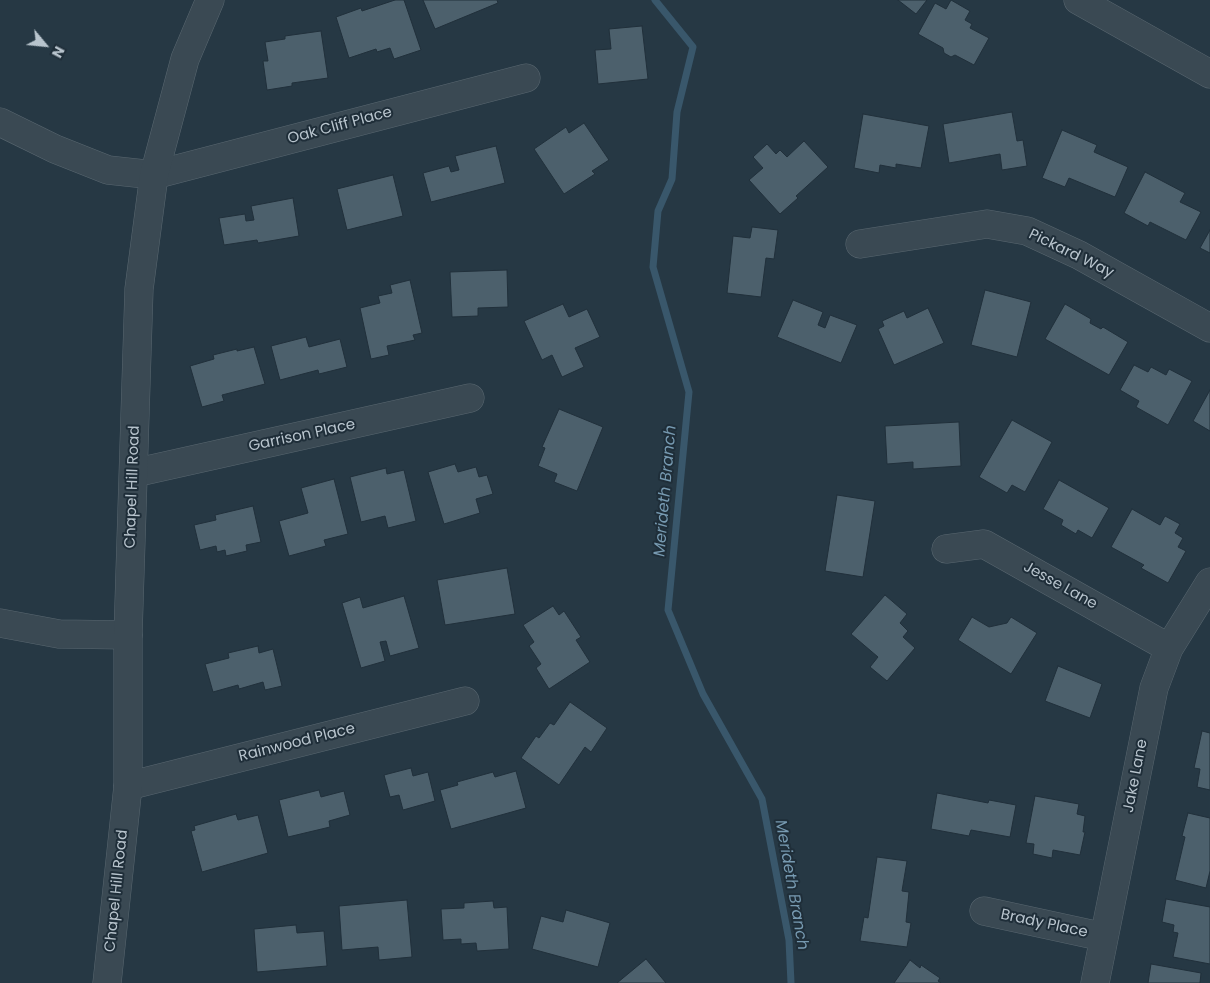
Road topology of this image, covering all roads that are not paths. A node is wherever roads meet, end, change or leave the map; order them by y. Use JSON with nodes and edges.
{"nodes":[{"id":1,"x":210,"y":0,"type":"edge"},
{"id":2,"x":1078,"y":0,"type":"edge"},
{"id":3,"x":1210,"y":74,"type":"edge"},
{"id":4,"x":526,"y":78,"type":"dead end"},
{"id":5,"x":0,"y":122,"type":"edge"},
{"id":6,"x":154,"y":175,"type":"junction"},
{"id":7,"x":860,"y":244,"type":"dead end"},
{"id":8,"x":1210,"y":328,"type":"edge"},
{"id":9,"x":470,"y":398,"type":"dead end"},
{"id":10,"x":134,"y":473,"type":"junction"},
{"id":11,"x":946,"y":549,"type":"dead end"},
{"id":12,"x":1210,"y":582,"type":"edge"},
{"id":13,"x":0,"y":624,"type":"edge"},
{"id":14,"x":128,"y":634,"type":"junction"},
{"id":15,"x":1170,"y":648,"type":"junction"},
{"id":16,"x":465,"y":701,"type":"dead end"},
{"id":17,"x":128,"y":786,"type":"junction"},
{"id":18,"x":984,"y":911,"type":"dead end"},
{"id":19,"x":1104,"y":937,"type":"junction"},
{"id":20,"x":107,"y":983,"type":"edge"},
{"id":21,"x":1095,"y":983,"type":"edge"}],
"edges":[{"from":1,"to":6,"type":"street","name":"Chapel Hill Road"},
{"from":2,"to":3,"type":"street"},
{"from":4,"to":6,"type":"street","name":"Oak Cliff Place"},
{"from":5,"to":6,"type":"street"},
{"from":6,"to":10,"type":"street","name":"Chapel Hill Road"},
{"from":7,"to":8,"type":"street","name":"Pickard Way"},
{"from":9,"to":10,"type":"street","name":"Garrison Place"},
{"from":10,"to":14,"type":"street","name":"Chapel Hill Road"},
{"from":11,"to":15,"type":"street","name":"Jesse Lane"},
{"from":12,"to":15,"type":"street","name":"Jake Lane"},
{"from":13,"to":14,"type":"street"},
{"from":14,"to":17,"type":"street","name":"Chapel Hill Road"},
{"from":15,"to":19,"type":"street","name":"Jake Lane"},
{"from":16,"to":17,"type":"street","name":"Rainwood Place"},
{"from":17,"to":20,"type":"street","name":"Chapel Hill Road"},
{"from":18,"to":19,"type":"street","name":"Brady Place"},
{"from":19,"to":21,"type":"street","name":"Jake Lane"}]}
